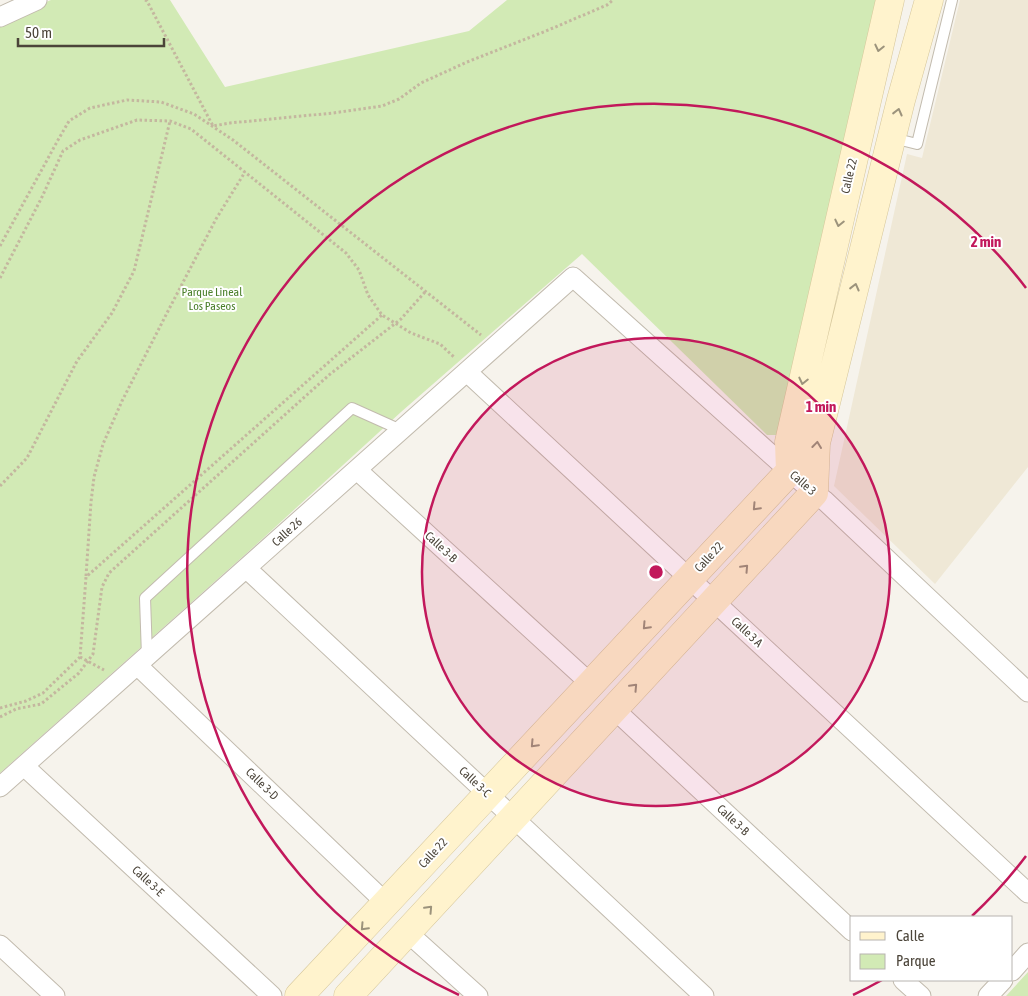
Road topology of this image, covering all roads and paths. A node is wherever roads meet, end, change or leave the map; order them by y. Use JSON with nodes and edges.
{"nodes":[{"id":1,"x":37,"y":0,"type":"edge"},
{"id":2,"x":146,"y":0,"type":"edge"},
{"id":3,"x":613,"y":0,"type":"edge"},
{"id":4,"x":890,"y":0,"type":"edge"},
{"id":5,"x":929,"y":0,"type":"edge"},
{"id":6,"x":952,"y":0,"type":"edge"},
{"id":7,"x":0,"y":17,"type":"edge"},
{"id":8,"x":170,"y":121,"type":"junction"},
{"id":9,"x":213,"y":126,"type":"junction"},
{"id":10,"x":892,"y":138,"type":"junction"},
{"id":11,"x":245,"y":172,"type":"junction"},
{"id":12,"x":0,"y":246,"type":"edge"},
{"id":13,"x":573,"y":277,"type":"joint"},
{"id":14,"x":0,"y":278,"type":"edge"},
{"id":15,"x":425,"y":292,"type":"junction"},
{"id":16,"x":382,"y":315,"type":"junction"},
{"id":17,"x":395,"y":324,"type":"junction"},
{"id":18,"x":495,"y":347,"type":"junction"},
{"id":19,"x":469,"y":370,"type":"junction"},
{"id":20,"x":402,"y":430,"type":"junction"},
{"id":21,"x":357,"y":470,"type":"junction"},
{"id":22,"x":790,"y":471,"type":"junction"},
{"id":23,"x":0,"y":486,"type":"edge"},
{"id":24,"x":814,"y":494,"type":"junction"},
{"id":25,"x":246,"y":568,"type":"junction"},
{"id":26,"x":86,"y":577,"type":"junction"},
{"id":27,"x":690,"y":578,"type":"junction"},
{"id":28,"x":714,"y":601,"type":"junction"},
{"id":29,"x":80,"y":657,"type":"junction"},
{"id":30,"x":142,"y":661,"type":"junction"},
{"id":31,"x":87,"y":662,"type":"junction"},
{"id":32,"x":121,"y":680,"type":"junction"},
{"id":33,"x":591,"y":684,"type":"junction"},
{"id":34,"x":1028,"y":692,"type":"edge"},
{"id":35,"x":0,"y":708,"type":"edge"},
{"id":36,"x":614,"y":709,"type":"junction"},
{"id":37,"x":0,"y":717,"type":"edge"},
{"id":38,"x":24,"y":766,"type":"junction"},
{"id":39,"x":0,"y":787,"type":"edge"},
{"id":40,"x":488,"y":794,"type":"junction"},
{"id":41,"x":513,"y":818,"type":"junction"},
{"id":42,"x":1028,"y":893,"type":"edge"},
{"id":43,"x":386,"y":903,"type":"junction"},
{"id":44,"x":850,"y":930,"type":"edge"},
{"id":45,"x":408,"y":932,"type":"junction"},
{"id":46,"x":0,"y":945,"type":"edge"},
{"id":47,"x":1028,"y":954,"type":"edge"},
{"id":48,"x":1013,"y":970,"type":"edge"},
{"id":49,"x":904,"y":981,"type":"edge"},
{"id":50,"x":1002,"y":981,"type":"edge"},
{"id":51,"x":55,"y":996,"type":"edge"},
{"id":52,"x":272,"y":996,"type":"edge"},
{"id":53,"x":299,"y":996,"type":"edge"},
{"id":54,"x":348,"y":996,"type":"edge"},
{"id":55,"x":478,"y":996,"type":"edge"},
{"id":56,"x":704,"y":996,"type":"edge"},
{"id":57,"x":921,"y":996,"type":"edge"},
{"id":58,"x":988,"y":996,"type":"edge"}],
"edges":[{"from":1,"to":7,"type":"street"},
{"from":2,"to":9,"type":"path"},
{"from":3,"to":9,"type":"path"},
{"from":4,"to":22,"type":"street","name":"Calle 22","one_way":true},
{"from":10,"to":5,"type":"street","one_way":true},
{"from":6,"to":10,"type":"lane"},
{"from":8,"to":11,"type":"path"},
{"from":8,"to":14,"type":"path"},
{"from":8,"to":23,"type":"path"},
{"from":9,"to":12,"type":"path"},
{"from":9,"to":15,"type":"path"},
{"from":24,"to":10,"type":"street","one_way":true},
{"from":11,"to":16,"type":"path"},
{"from":11,"to":26,"type":"path"},
{"from":13,"to":18,"type":"street","name":"Calle 26"},
{"from":13,"to":22,"type":"street","name":"Calle 3"},
{"from":15,"to":17,"type":"path"},
{"from":15,"to":18,"type":"path"},
{"from":16,"to":17,"type":"path"},
{"from":16,"to":26,"type":"path"},
{"from":17,"to":19,"type":"path"},
{"from":17,"to":31,"type":"path"},
{"from":18,"to":19,"type":"street","name":"Calle 26"},
{"from":19,"to":20,"type":"street","name":"Calle 26"},
{"from":19,"to":27,"type":"street","name":"Calle 3 A"},
{"from":20,"to":21,"type":"street","name":"Calle 26"},
{"from":20,"to":30,"type":"lane"},
{"from":21,"to":25,"type":"street","name":"Calle 26"},
{"from":21,"to":33,"type":"street","name":"Calle 3-B"},
{"from":22,"to":24,"type":"street","name":"Calle 3"},
{"from":22,"to":27,"type":"street","name":"Calle 22","one_way":true},
{"from":28,"to":24,"type":"street","one_way":true},
{"from":24,"to":34,"type":"street","name":"Calle 3"},
{"from":25,"to":30,"type":"street","name":"Calle 26"},
{"from":25,"to":40,"type":"street","name":"Calle 3-C"},
{"from":26,"to":29,"type":"path"},
{"from":27,"to":28,"type":"street","name":"Calle 3 A"},
{"from":27,"to":33,"type":"street","name":"Calle 22","one_way":true},
{"from":36,"to":28,"type":"street","one_way":true},
{"from":28,"to":42,"type":"street","name":"Calle 3 A"},
{"from":29,"to":31,"type":"path"},
{"from":29,"to":35,"type":"path"},
{"from":30,"to":32,"type":"street","name":"Calle 26"},
{"from":30,"to":43,"type":"street","name":"Calle 3-D"},
{"from":31,"to":32,"type":"path"},
{"from":31,"to":37,"type":"path"},
{"from":32,"to":38,"type":"street","name":"Calle 26"},
{"from":33,"to":40,"type":"street","name":"Calle 22","one_way":true},
{"from":36,"to":41,"type":"street"},
{"from":36,"to":44,"type":"street","name":"Calle 3-B"},
{"from":38,"to":39,"type":"street","name":"Calle 26"},
{"from":38,"to":52,"type":"street","name":"Calle 3-E"},
{"from":40,"to":41,"type":"street","name":"Calle 3-C"},
{"from":40,"to":43,"type":"street","name":"Calle 22"},
{"from":45,"to":41,"type":"street","one_way":true},
{"from":41,"to":56,"type":"street","name":"Calle 3-C"},
{"from":43,"to":53,"type":"street","name":"Calle 22","one_way":true},
{"from":45,"to":54,"type":"street"},
{"from":45,"to":55,"type":"street"},
{"from":46,"to":51,"type":"street"},
{"from":47,"to":48,"type":"street"},
{"from":49,"to":57,"type":"street"},
{"from":50,"to":58,"type":"street"}]}
